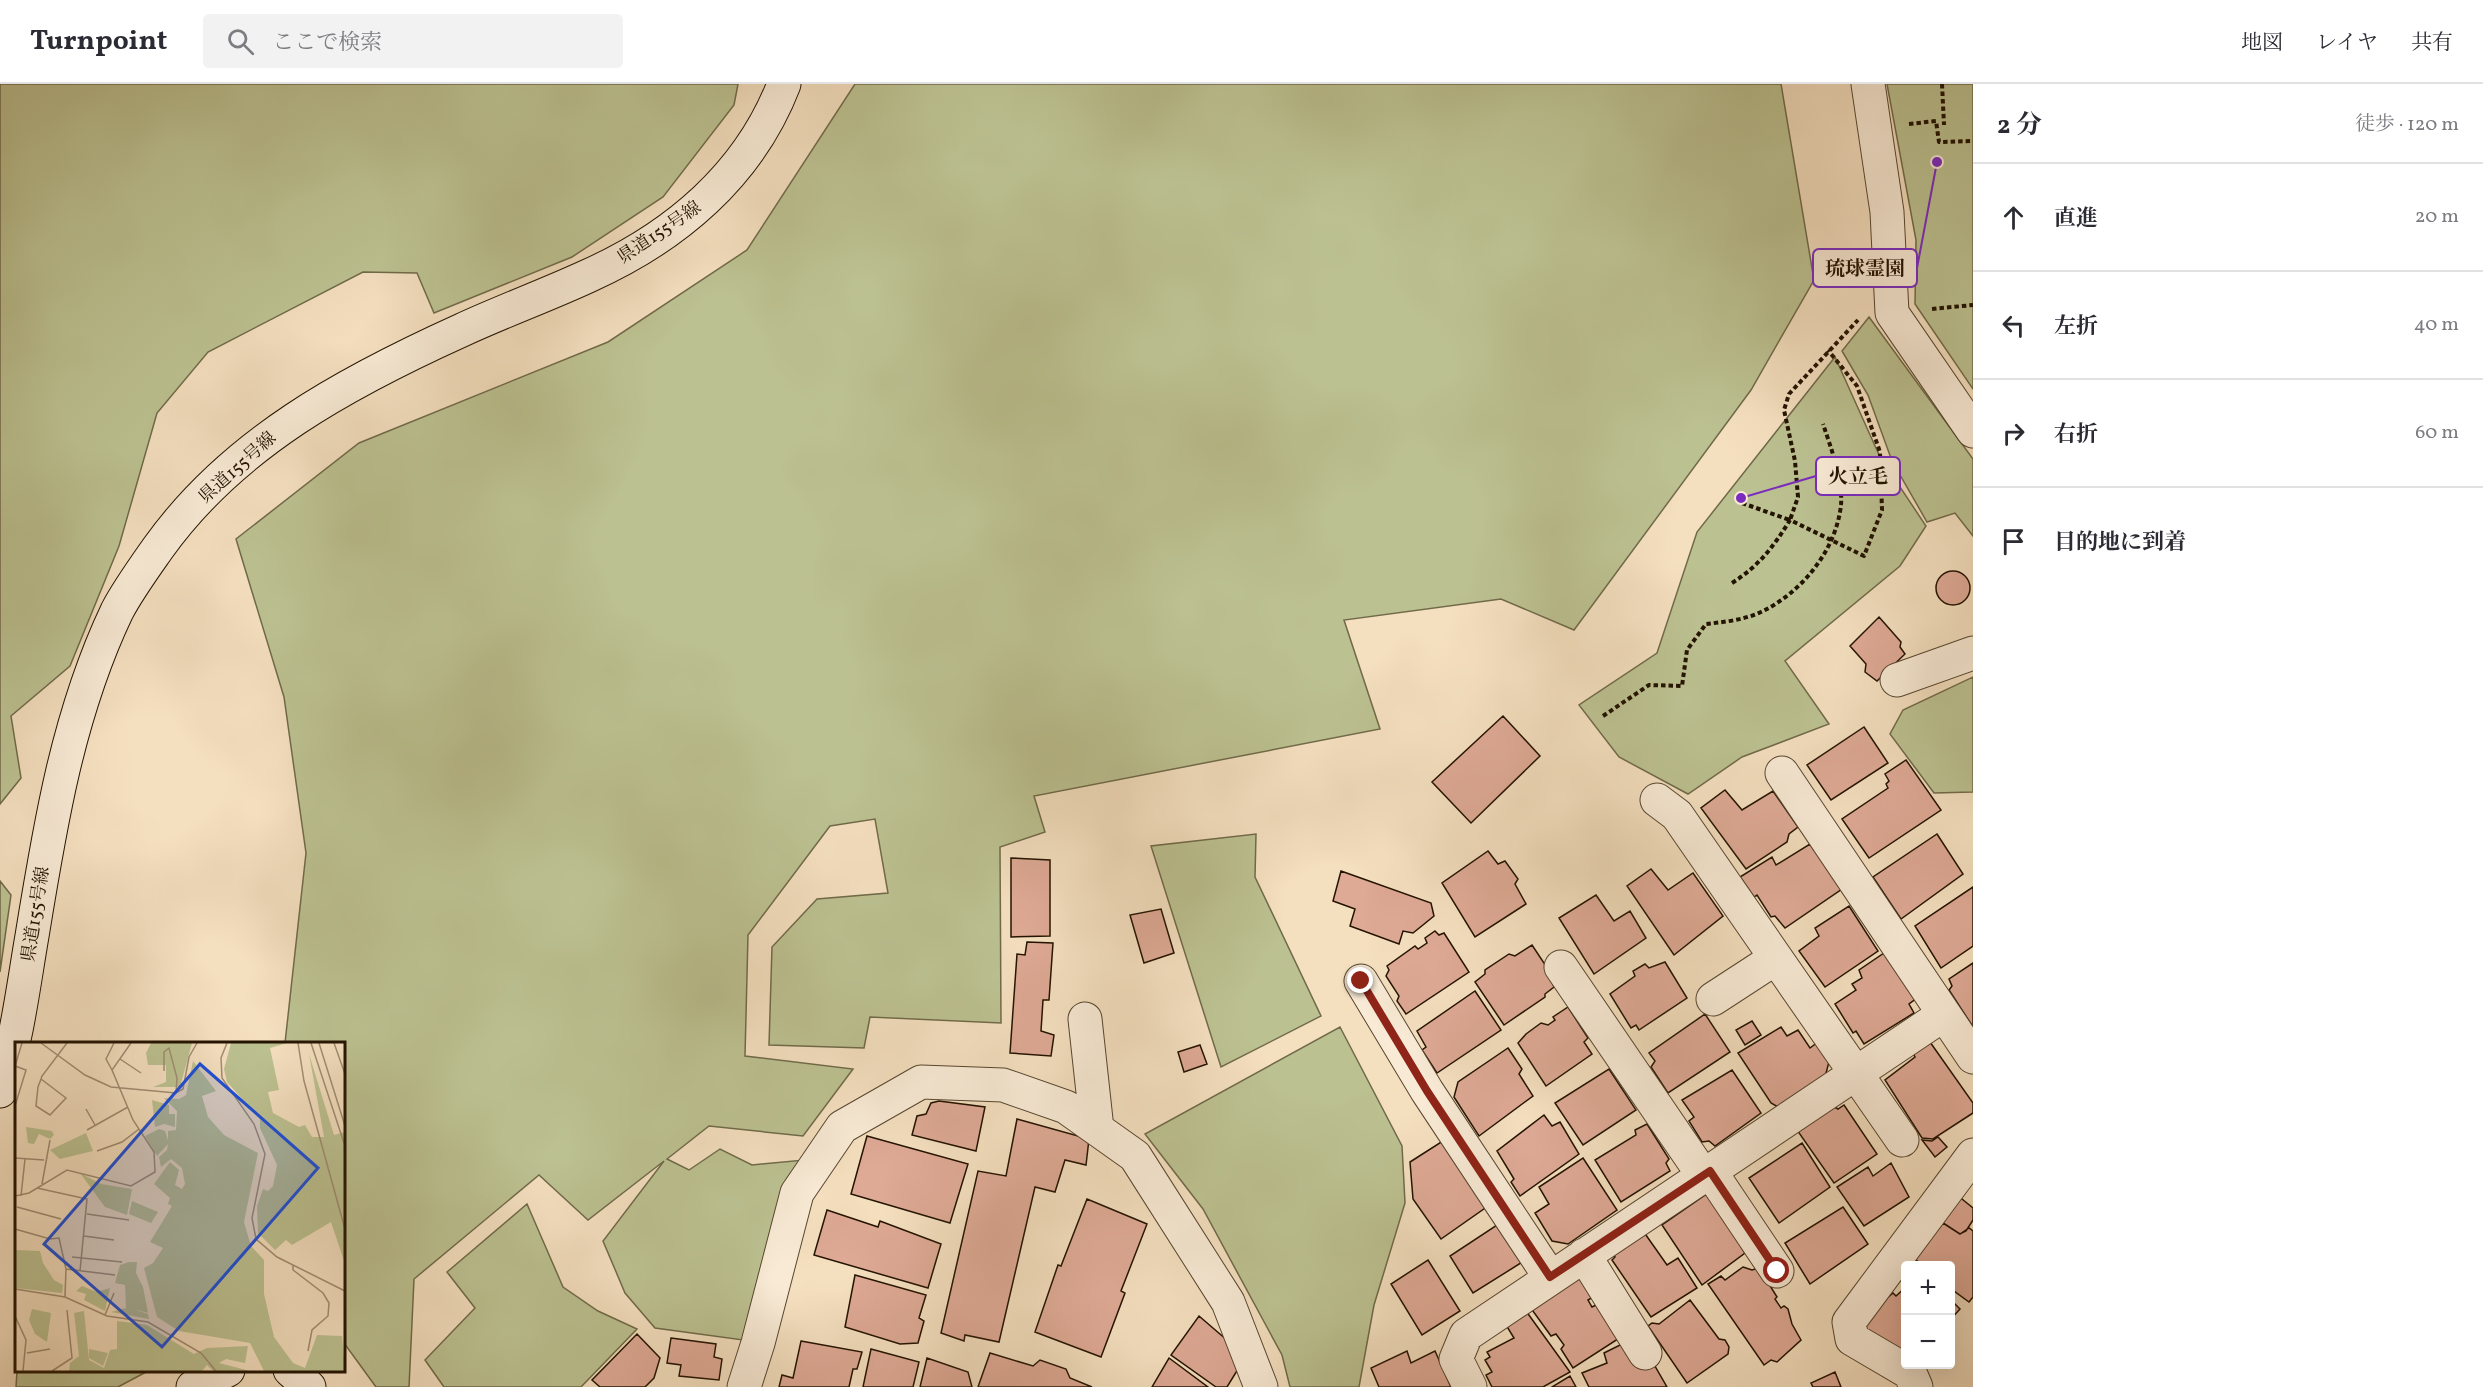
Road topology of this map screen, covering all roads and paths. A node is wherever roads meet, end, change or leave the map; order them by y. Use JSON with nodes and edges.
{"nodes":[{"id":1,"x":784,"y":84,"type":"edge"},
{"id":2,"x":1868,"y":84,"type":"edge"},
{"id":3,"x":1942,"y":84,"type":"edge"},
{"id":4,"x":1944,"y":125,"type":"dead end"},
{"id":5,"x":1875,"y":128,"type":"junction"},
{"id":6,"x":1973,"y":141,"type":"edge"},
{"id":7,"x":1890,"y":305,"type":"junction"},
{"id":8,"x":1828,"y":350,"type":"junction"},
{"id":9,"x":1823,"y":424,"type":"dead end"},
{"id":10,"x":1973,"y":431,"type":"edge"},
{"id":11,"x":1742,"y":503,"type":"dead end"},
{"id":12,"x":1790,"y":520,"type":"junction"},
{"id":13,"x":1832,"y":539,"type":"junction"},
{"id":14,"x":1732,"y":583,"type":"dead end"},
{"id":15,"x":1973,"y":653,"type":"edge"},
{"id":16,"x":1897,"y":680,"type":"dead end"},
{"id":17,"x":1603,"y":716,"type":"dead end"},
{"id":18,"x":1782,"y":773,"type":"dead end"},
{"id":19,"x":1658,"y":800,"type":"dead end"},
{"id":20,"x":1776,"y":958,"type":"junction"},
{"id":21,"x":1562,"y":967,"type":"dead end"},
{"id":22,"x":1361,"y":981,"type":"dead end"},
{"id":23,"x":1713,"y":999,"type":"dead end"},
{"id":24,"x":1944,"y":1014,"type":"junction"},
{"id":25,"x":1085,"y":1019,"type":"dead end"},
{"id":26,"x":1973,"y":1057,"type":"edge"},
{"id":27,"x":1856,"y":1074,"type":"junction"},
{"id":28,"x":0,"y":1091,"type":"edge"},
{"id":29,"x":1097,"y":1129,"type":"junction"},
{"id":30,"x":1902,"y":1140,"type":"dead end"},
{"id":31,"x":1973,"y":1155,"type":"edge"},
{"id":32,"x":1707,"y":1173,"type":"junction"},
{"id":33,"x":1584,"y":1255,"type":"junction"},
{"id":34,"x":1777,"y":1271,"type":"dead end"},
{"id":35,"x":1550,"y":1277,"type":"junction"},
{"id":36,"x":1645,"y":1353,"type":"dead end"},
{"id":37,"x":226,"y":1372,"type":"edge"},
{"id":38,"x":193,"y":1387,"type":"edge"},
{"id":39,"x":744,"y":1387,"type":"edge"},
{"id":40,"x":1261,"y":1387,"type":"edge"},
{"id":41,"x":1470,"y":1387,"type":"edge"},
{"id":42,"x":1916,"y":1387,"type":"edge"}],
"edges":[{"from":1,"to":28,"type":"street","name":"県道155号線"},
{"from":2,"to":5,"type":"street"},
{"from":3,"to":4,"type":"path"},
{"from":5,"to":6,"type":"path"},
{"from":5,"to":7,"type":"street"},
{"from":7,"to":8,"type":"path"},
{"from":7,"to":10,"type":"street"},
{"from":8,"to":12,"type":"path"},
{"from":8,"to":13,"type":"path"},
{"from":9,"to":13,"type":"path"},
{"from":11,"to":12,"type":"path"},
{"from":12,"to":13,"type":"path"},
{"from":12,"to":14,"type":"path"},
{"from":13,"to":17,"type":"path"},
{"from":15,"to":16,"type":"street"},
{"from":18,"to":24,"type":"street"},
{"from":19,"to":20,"type":"street"},
{"from":20,"to":23,"type":"street"},
{"from":20,"to":27,"type":"street"},
{"from":21,"to":32,"type":"street"},
{"from":22,"to":35,"type":"street"},
{"from":24,"to":26,"type":"street"},
{"from":24,"to":27,"type":"street"},
{"from":25,"to":29,"type":"street"},
{"from":27,"to":30,"type":"street"},
{"from":27,"to":32,"type":"street"},
{"from":29,"to":39,"type":"street"},
{"from":29,"to":40,"type":"street"},
{"from":31,"to":42,"type":"street"},
{"from":32,"to":33,"type":"street"},
{"from":32,"to":34,"type":"street"},
{"from":33,"to":35,"type":"street"},
{"from":33,"to":36,"type":"street"},
{"from":35,"to":41,"type":"street"},
{"from":37,"to":38,"type":"street"}]}
